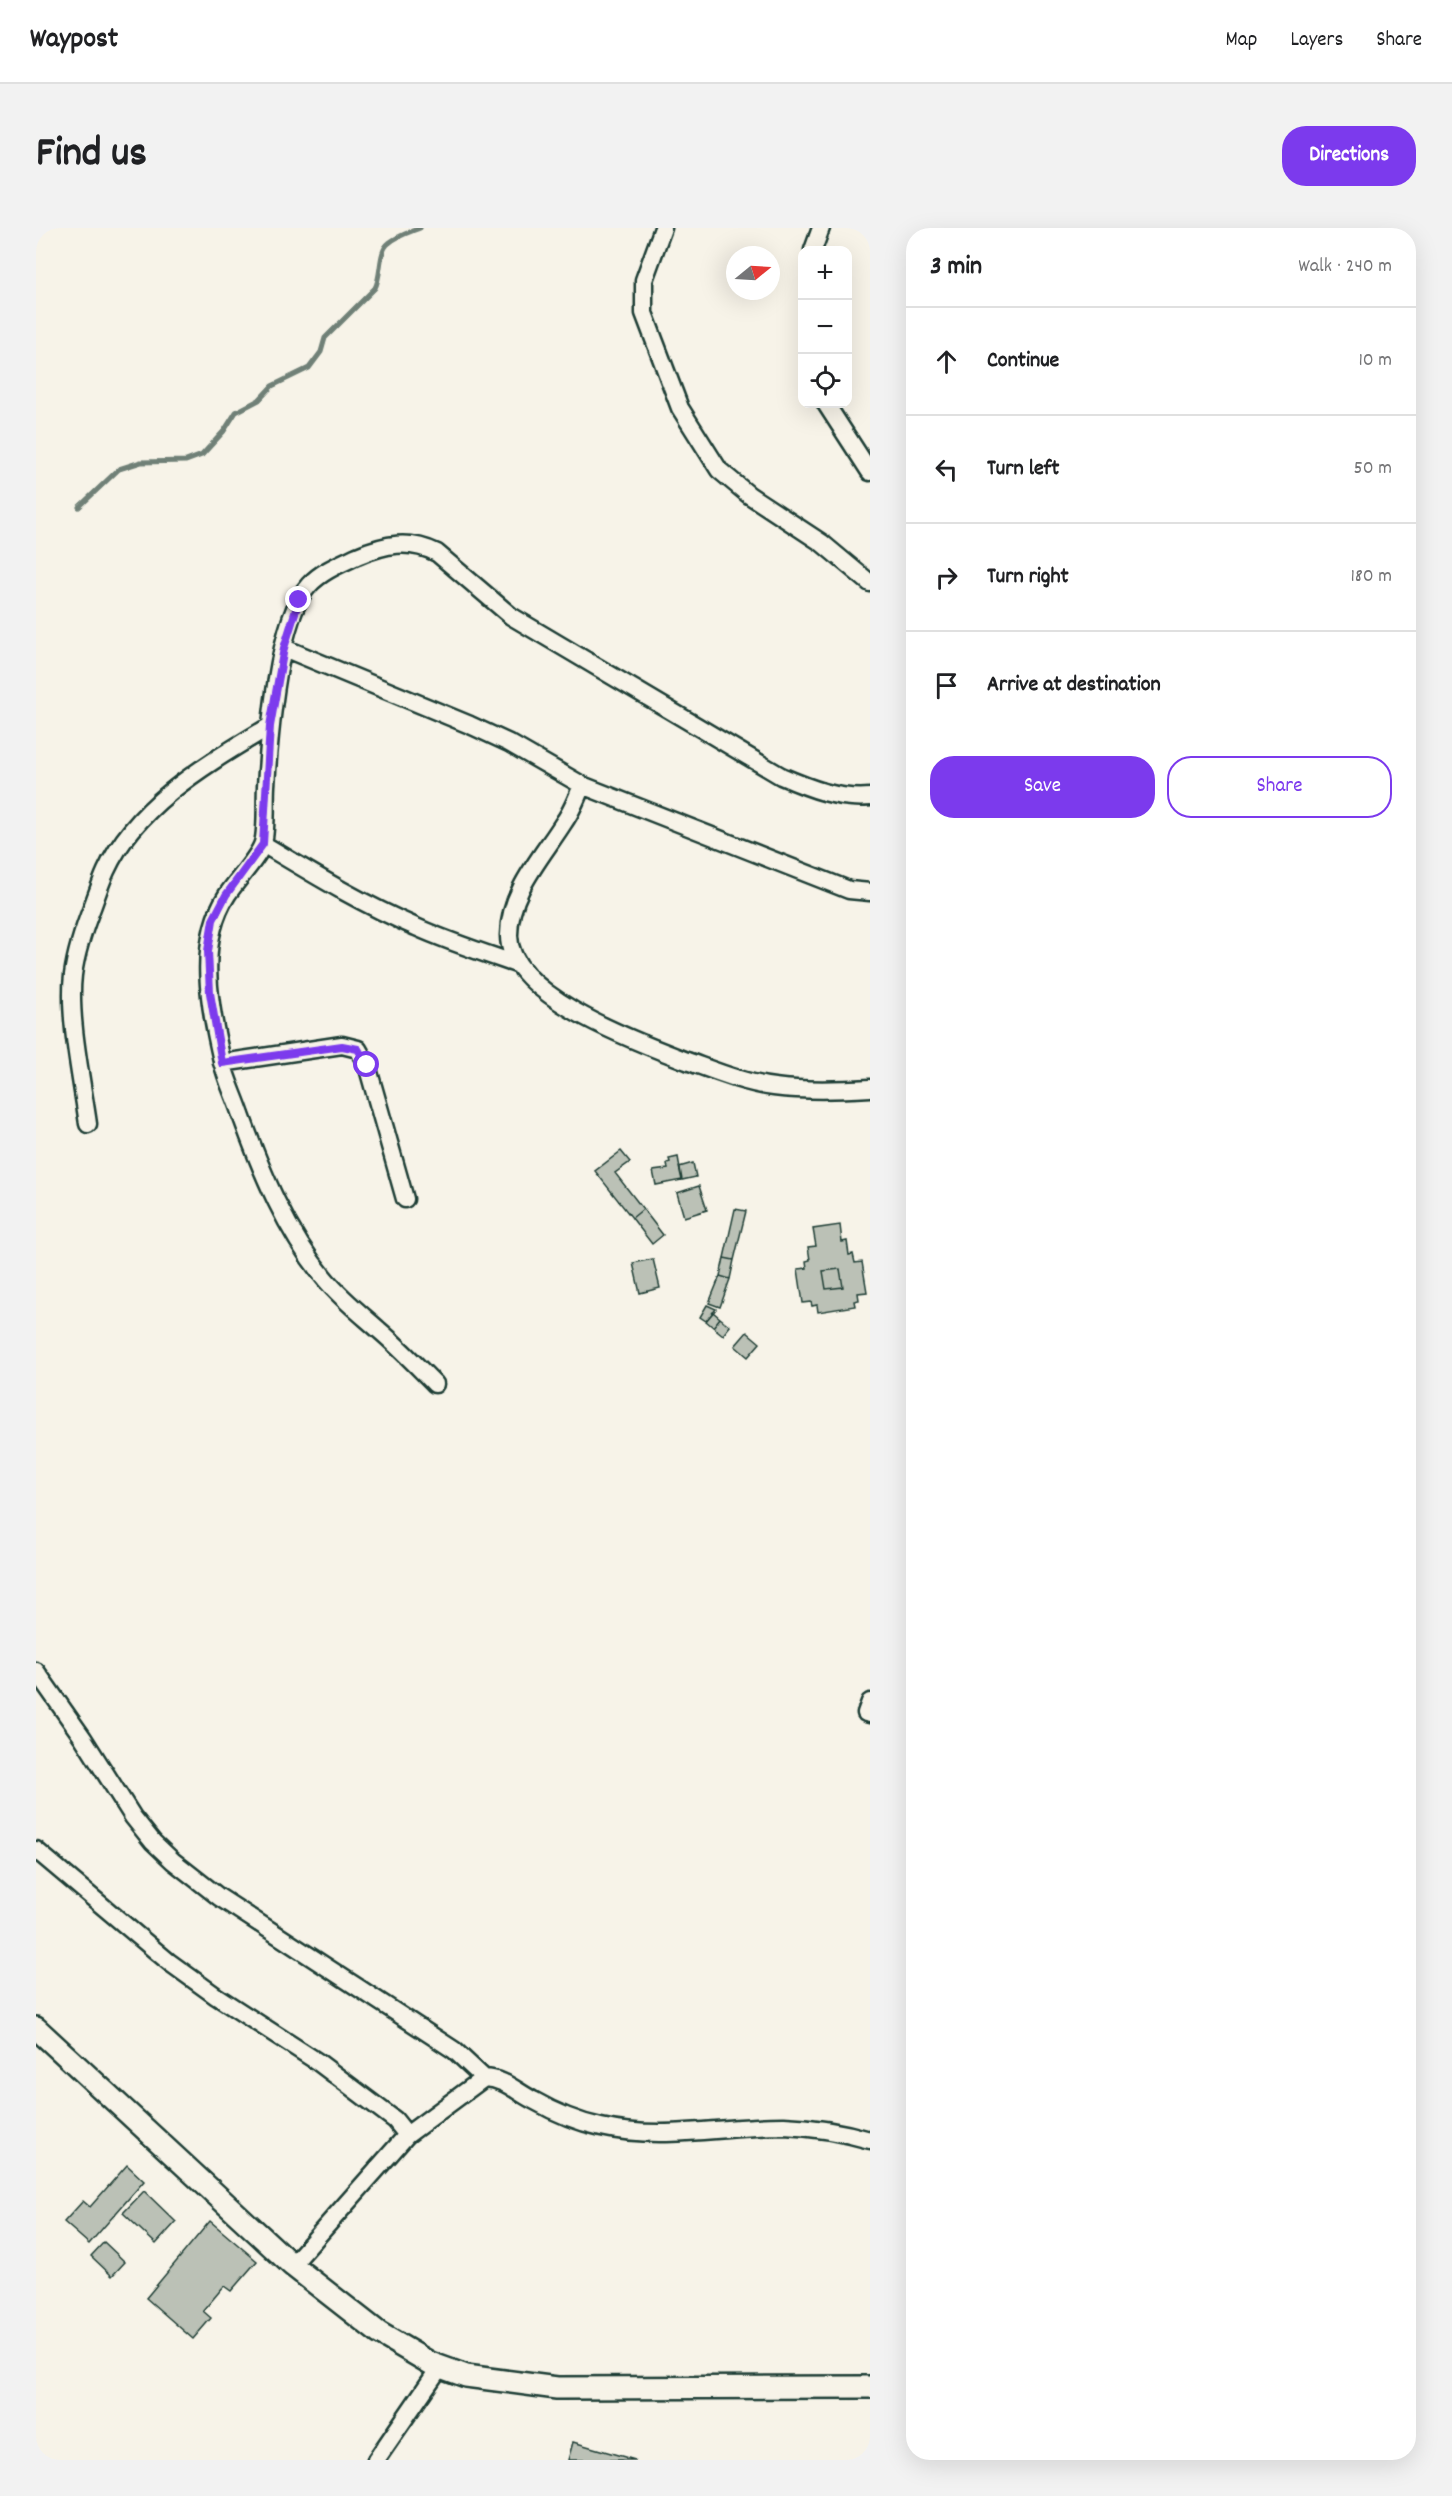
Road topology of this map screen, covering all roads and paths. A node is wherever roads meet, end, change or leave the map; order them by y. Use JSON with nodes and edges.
{"nodes":[{"id":1,"x":663,"y":228,"type":"edge"},
{"id":2,"x":821,"y":228,"type":"edge"},
{"id":3,"x":814,"y":246,"type":"edge"},
{"id":4,"x":829,"y":408,"type":"edge"},
{"id":5,"x":870,"y":472,"type":"edge"},
{"id":6,"x":870,"y":583,"type":"edge"},
{"id":7,"x":284,"y":648,"type":"junction"},
{"id":8,"x":270,"y":726,"type":"junction"},
{"id":9,"x":582,"y":785,"type":"junction"},
{"id":10,"x":870,"y":796,"type":"edge"},
{"id":11,"x":263,"y":844,"type":"junction"},
{"id":12,"x":870,"y":892,"type":"edge"},
{"id":13,"x":519,"y":965,"type":"junction"},
{"id":14,"x":222,"y":1063,"type":"junction"},
{"id":15,"x":870,"y":1088,"type":"edge"},
{"id":16,"x":88,"y":1124,"type":"dead end"},
{"id":17,"x":405,"y":1199,"type":"dead end"},
{"id":18,"x":435,"y":1384,"type":"dead end"},
{"id":19,"x":36,"y":1671,"type":"edge"},
{"id":20,"x":870,"y":1702,"type":"edge"},
{"id":21,"x":870,"y":1714,"type":"edge"},
{"id":22,"x":36,"y":1850,"type":"edge"},
{"id":23,"x":36,"y":2028,"type":"edge"},
{"id":24,"x":483,"y":2078,"type":"junction"},
{"id":25,"x":407,"y":2135,"type":"junction"},
{"id":26,"x":870,"y":2140,"type":"edge"},
{"id":27,"x":292,"y":2265,"type":"junction"},
{"id":28,"x":440,"y":2367,"type":"junction"},
{"id":29,"x":870,"y":2387,"type":"edge"},
{"id":30,"x":376,"y":2460,"type":"edge"}],
"edges":[{"from":1,"to":6,"type":"street"},
{"from":2,"to":3,"type":"street"},
{"from":4,"to":5,"type":"street"},
{"from":7,"to":8,"type":"street"},
{"from":7,"to":9,"type":"street"},
{"from":7,"to":10,"type":"street"},
{"from":8,"to":11,"type":"street"},
{"from":8,"to":16,"type":"street"},
{"from":9,"to":12,"type":"street"},
{"from":9,"to":13,"type":"street"},
{"from":11,"to":13,"type":"street"},
{"from":11,"to":14,"type":"street"},
{"from":13,"to":15,"type":"street"},
{"from":14,"to":17,"type":"street"},
{"from":14,"to":18,"type":"street"},
{"from":19,"to":24,"type":"street"},
{"from":20,"to":21,"type":"street"},
{"from":22,"to":25,"type":"street"},
{"from":23,"to":27,"type":"street"},
{"from":24,"to":25,"type":"street"},
{"from":24,"to":26,"type":"street"},
{"from":25,"to":27,"type":"street"},
{"from":27,"to":28,"type":"street"},
{"from":28,"to":29,"type":"street"},
{"from":28,"to":30,"type":"street"}]}
